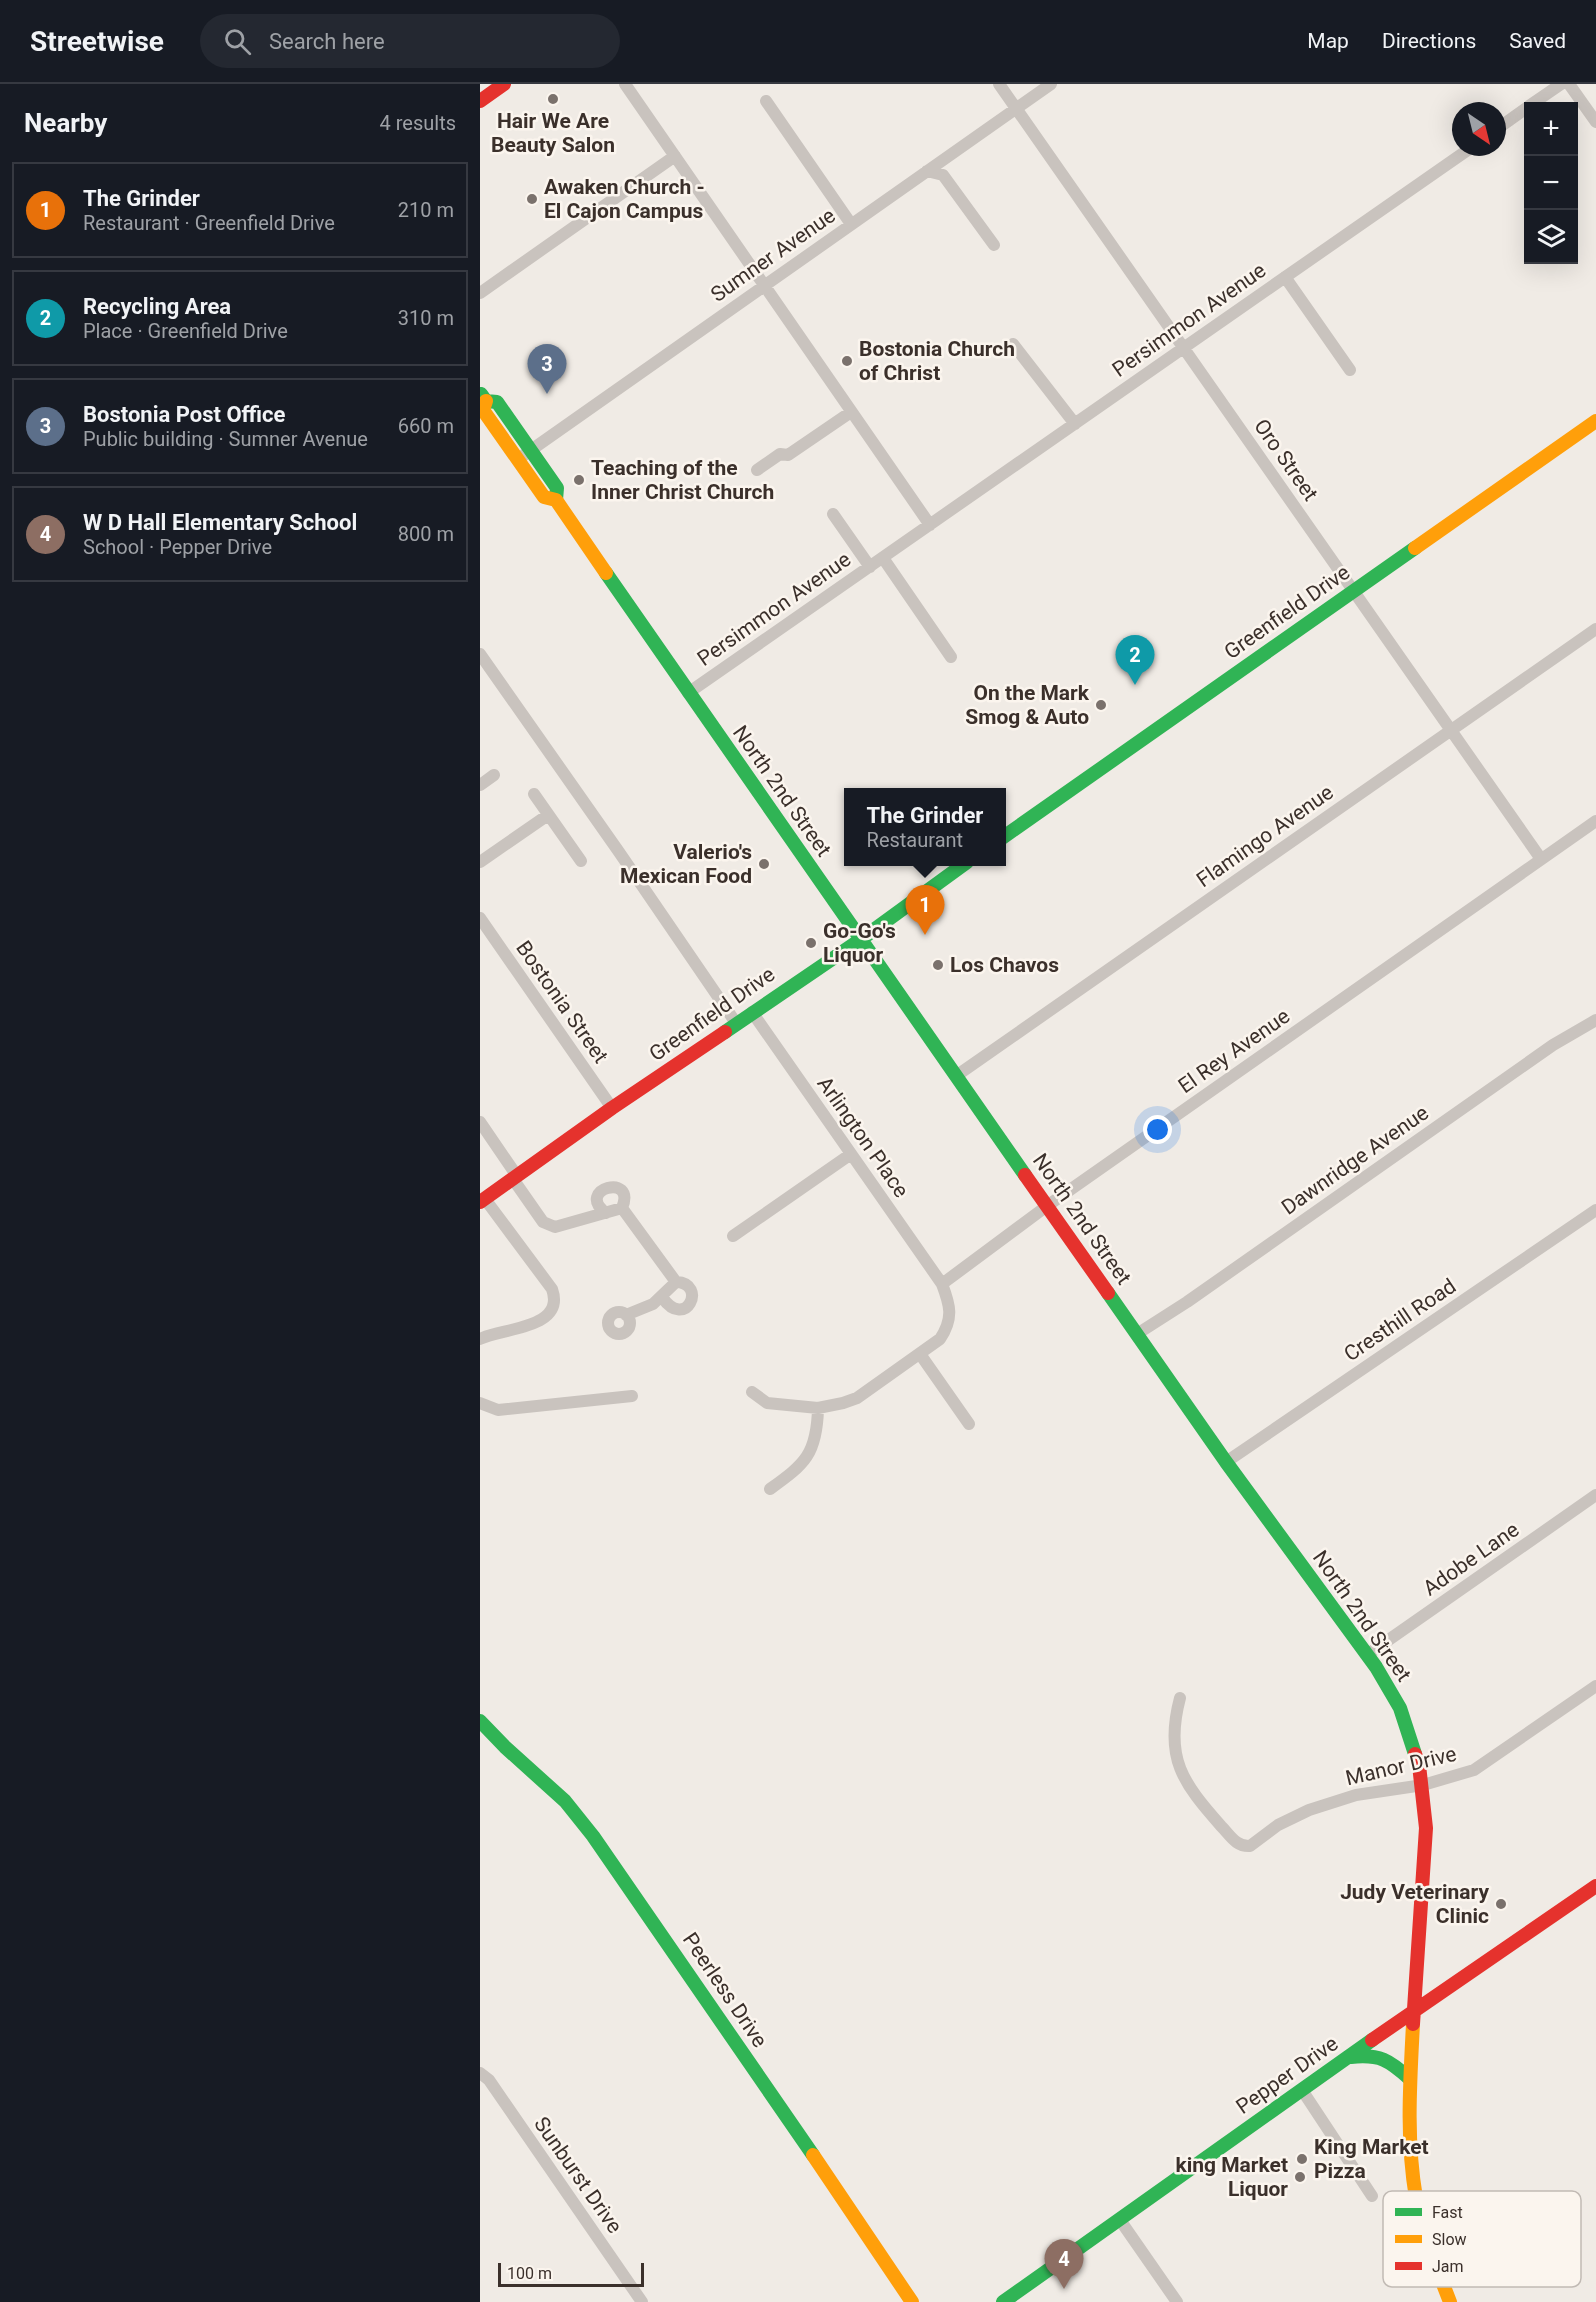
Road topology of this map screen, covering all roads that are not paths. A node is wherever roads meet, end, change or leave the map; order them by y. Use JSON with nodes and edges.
{"nodes":[{"id":1,"x":504,"y":84,"type":"edge"},
{"id":2,"x":625,"y":84,"type":"edge"},
{"id":3,"x":999,"y":84,"type":"edge"},
{"id":4,"x":1051,"y":84,"type":"edge"},
{"id":5,"x":1562,"y":84,"type":"edge"},
{"id":6,"x":1569,"y":84,"type":"edge"},
{"id":7,"x":480,"y":101,"type":"edge"},
{"id":8,"x":766,"y":101,"type":"dead end"},
{"id":9,"x":1536,"y":102,"type":"edge"},
{"id":10,"x":1016,"y":108,"type":"junction"},
{"id":11,"x":1524,"y":110,"type":"edge"},
{"id":12,"x":1596,"y":122,"type":"edge"},
{"id":13,"x":1506,"y":123,"type":"edge"},
{"id":14,"x":675,"y":156,"type":"junction"},
{"id":15,"x":1459,"y":156,"type":"edge"},
{"id":16,"x":927,"y":171,"type":"junction"},
{"id":17,"x":851,"y":224,"type":"junction"},
{"id":18,"x":994,"y":245,"type":"dead end"},
{"id":19,"x":1285,"y":277,"type":"junction"},
{"id":20,"x":764,"y":285,"type":"junction"},
{"id":21,"x":480,"y":293,"type":"edge"},
{"id":22,"x":1013,"y":344,"type":"dead end"},
{"id":23,"x":1183,"y":348,"type":"junction"},
{"id":24,"x":1350,"y":370,"type":"dead end"},
{"id":25,"x":483,"y":397,"type":"edge"},
{"id":26,"x":852,"y":412,"type":"junction"},
{"id":27,"x":489,"y":418,"type":"junction"},
{"id":28,"x":1596,"y":421,"type":"edge"},
{"id":29,"x":1076,"y":423,"type":"junction"},
{"id":30,"x":531,"y":450,"type":"junction"},
{"id":31,"x":518,"y":459,"type":"junction"},
{"id":32,"x":757,"y":470,"type":"dead end"},
{"id":33,"x":556,"y":500,"type":"junction"},
{"id":34,"x":833,"y":514,"type":"dead end"},
{"id":35,"x":930,"y":525,"type":"junction"},
{"id":36,"x":883,"y":558,"type":"junction"},
{"id":37,"x":870,"y":567,"type":"junction"},
{"id":38,"x":1354,"y":591,"type":"junction"},
{"id":39,"x":1596,"y":629,"type":"edge"},
{"id":40,"x":480,"y":654,"type":"edge"},
{"id":41,"x":951,"y":657,"type":"dead end"},
{"id":42,"x":688,"y":693,"type":"junction"},
{"id":43,"x":1450,"y":729,"type":"junction"},
{"id":44,"x":494,"y":775,"type":"dead end"},
{"id":45,"x":480,"y":784,"type":"edge"},
{"id":46,"x":534,"y":794,"type":"dead end"},
{"id":47,"x":548,"y":815,"type":"junction"},
{"id":48,"x":1596,"y":821,"type":"edge"},
{"id":49,"x":1006,"y":835,"type":"edge"},
{"id":50,"x":1541,"y":859,"type":"junction"},
{"id":51,"x":581,"y":861,"type":"dead end"},
{"id":52,"x":480,"y":862,"type":"edge"},
{"id":53,"x":961,"y":866,"type":"edge"},
{"id":54,"x":480,"y":918,"type":"edge"},
{"id":55,"x":860,"y":940,"type":"junction"},
{"id":56,"x":752,"y":1012,"type":"junction"},
{"id":57,"x":1596,"y":1020,"type":"edge"},
{"id":58,"x":736,"y":1023,"type":"junction"},
{"id":59,"x":956,"y":1076,"type":"junction"},
{"id":60,"x":612,"y":1108,"type":"junction"},
{"id":61,"x":480,"y":1122,"type":"edge"},
{"id":62,"x":851,"y":1154,"type":"junction"},
{"id":63,"x":515,"y":1177,"type":"junction"},
{"id":64,"x":482,"y":1200,"type":"edge"},
{"id":65,"x":1047,"y":1206,"type":"junction"},
{"id":66,"x":622,"y":1208,"type":"junction"},
{"id":67,"x":1596,"y":1210,"type":"edge"},
{"id":68,"x":606,"y":1213,"type":"junction"},
{"id":69,"x":733,"y":1236,"type":"dead end"},
{"id":70,"x":676,"y":1282,"type":"junction"},
{"id":71,"x":942,"y":1284,"type":"junction"},
{"id":72,"x":662,"y":1297,"type":"junction"},
{"id":73,"x":626,"y":1315,"type":"dead end"},
{"id":74,"x":1137,"y":1334,"type":"junction"},
{"id":75,"x":480,"y":1339,"type":"edge"},
{"id":76,"x":920,"y":1354,"type":"junction"},
{"id":77,"x":752,"y":1392,"type":"dead end"},
{"id":78,"x":632,"y":1396,"type":"dead end"},
{"id":79,"x":480,"y":1403,"type":"edge"},
{"id":80,"x":818,"y":1408,"type":"junction"},
{"id":81,"x":969,"y":1424,"type":"dead end"},
{"id":82,"x":1226,"y":1462,"type":"junction"},
{"id":83,"x":770,"y":1489,"type":"dead end"},
{"id":84,"x":1596,"y":1495,"type":"edge"},
{"id":85,"x":1367,"y":1655,"type":"junction"},
{"id":86,"x":1596,"y":1686,"type":"edge"},
{"id":87,"x":1180,"y":1698,"type":"dead end"},
{"id":88,"x":480,"y":1721,"type":"edge"},
{"id":89,"x":1423,"y":1785,"type":"junction"},
{"id":90,"x":1596,"y":1886,"type":"edge"},
{"id":91,"x":1413,"y":2011,"type":"junction"},
{"id":92,"x":1348,"y":2058,"type":"junction"},
{"id":93,"x":480,"y":2073,"type":"edge"},
{"id":94,"x":1410,"y":2079,"type":"junction"},
{"id":95,"x":1302,"y":2090,"type":"junction"},
{"id":96,"x":1415,"y":2191,"type":"edge"},
{"id":97,"x":1372,"y":2196,"type":"dead end"},
{"id":98,"x":1120,"y":2220,"type":"junction"},
{"id":99,"x":1444,"y":2287,"type":"edge"},
{"id":100,"x":642,"y":2302,"type":"edge"},
{"id":101,"x":912,"y":2302,"type":"edge"},
{"id":102,"x":1004,"y":2302,"type":"edge"},
{"id":103,"x":1177,"y":2302,"type":"edge"},
{"id":104,"x":1450,"y":2302,"type":"edge"}],
"edges":[{"from":1,"to":7,"type":"main road"},
{"from":2,"to":14,"type":"street"},
{"from":3,"to":10,"type":"street","name":"Oro Street"},
{"from":4,"to":10,"type":"street","name":"Sumner Avenue"},
{"from":5,"to":9,"type":"street"},
{"from":6,"to":12,"type":"street"},
{"from":8,"to":17,"type":"street"},
{"from":10,"to":16,"type":"street","name":"Sumner Avenue"},
{"from":10,"to":23,"type":"street","name":"Oro Street"},
{"from":11,"to":13,"type":"street"},
{"from":14,"to":20,"type":"street"},
{"from":14,"to":21,"type":"street"},
{"from":15,"to":19,"type":"street","name":"Persimmon Avenue"},
{"from":16,"to":17,"type":"street","name":"Sumner Avenue"},
{"from":16,"to":18,"type":"street"},
{"from":17,"to":20,"type":"street","name":"Sumner Avenue"},
{"from":19,"to":23,"type":"street","name":"Persimmon Avenue"},
{"from":19,"to":24,"type":"street"},
{"from":20,"to":26,"type":"street"},
{"from":20,"to":30,"type":"street","name":"Sumner Avenue"},
{"from":22,"to":29,"type":"street"},
{"from":23,"to":29,"type":"street","name":"Persimmon Avenue"},
{"from":23,"to":38,"type":"street","name":"Oro Street"},
{"from":25,"to":27,"type":"main road","name":"North 2nd Street"},
{"from":25,"to":30,"type":"main road","name":"North 2nd Street"},
{"from":26,"to":32,"type":"street"},
{"from":26,"to":35,"type":"street"},
{"from":27,"to":30,"type":"main road"},
{"from":27,"to":31,"type":"main road","name":"North 2nd Street"},
{"from":28,"to":38,"type":"main road","name":"Greenfield Drive"},
{"from":29,"to":35,"type":"street","name":"Persimmon Avenue"},
{"from":30,"to":31,"type":"street","name":"Sumner Avenue"},
{"from":30,"to":33,"type":"main road","name":"North 2nd Street"},
{"from":31,"to":33,"type":"main road","name":"North 2nd Street"},
{"from":33,"to":42,"type":"main road","name":"North 2nd Street"},
{"from":34,"to":37,"type":"street"},
{"from":35,"to":36,"type":"street","name":"Persimmon Avenue"},
{"from":36,"to":37,"type":"street","name":"Persimmon Avenue"},
{"from":36,"to":41,"type":"street"},
{"from":37,"to":42,"type":"street","name":"Persimmon Avenue"},
{"from":38,"to":43,"type":"street","name":"Oro Street"},
{"from":38,"to":49,"type":"main road","name":"Greenfield Drive"},
{"from":39,"to":43,"type":"street","name":"Flamingo Avenue"},
{"from":40,"to":58,"type":"street"},
{"from":42,"to":55,"type":"main road","name":"North 2nd Street"},
{"from":43,"to":50,"type":"street","name":"Oro Street"},
{"from":43,"to":59,"type":"street","name":"Flamingo Avenue"},
{"from":44,"to":45,"type":"street"},
{"from":46,"to":47,"type":"street"},
{"from":47,"to":51,"type":"street"},
{"from":47,"to":52,"type":"street"},
{"from":48,"to":50,"type":"street","name":"El Rey Avenue"},
{"from":50,"to":65,"type":"street","name":"El Rey Avenue"},
{"from":53,"to":55,"type":"main road","name":"Greenfield Drive"},
{"from":54,"to":60,"type":"street","name":"Bostonia Street"},
{"from":55,"to":56,"type":"main road","name":"Greenfield Drive"},
{"from":55,"to":59,"type":"main road","name":"North 2nd Street"},
{"from":56,"to":58,"type":"main road","name":"Greenfield Drive"},
{"from":56,"to":62,"type":"street","name":"Arlington Place"},
{"from":57,"to":74,"type":"street","name":"Dawnridge Avenue"},
{"from":58,"to":60,"type":"main road","name":"Greenfield Drive"},
{"from":59,"to":65,"type":"main road","name":"North 2nd Street"},
{"from":60,"to":63,"type":"main road","name":"Greenfield Drive"},
{"from":61,"to":63,"type":"street"},
{"from":62,"to":69,"type":"street"},
{"from":62,"to":71,"type":"street","name":"Arlington Place"},
{"from":63,"to":64,"type":"main road","name":"Greenfield Drive"},
{"from":63,"to":68,"type":"street"},
{"from":64,"to":75,"type":"street"},
{"from":65,"to":71,"type":"street","name":"El Rey Avenue"},
{"from":65,"to":74,"type":"main road","name":"North 2nd Street"},
{"from":66,"to":68,"type":"street"},
{"from":66,"to":68,"type":"street"},
{"from":66,"to":70,"type":"street"},
{"from":67,"to":82,"type":"street","name":"Cresthill Road"},
{"from":70,"to":72,"type":"street"},
{"from":70,"to":72,"type":"street"},
{"from":71,"to":76,"type":"street"},
{"from":72,"to":73,"type":"street"},
{"from":74,"to":82,"type":"main road","name":"North 2nd Street"},
{"from":76,"to":80,"type":"street"},
{"from":76,"to":81,"type":"street"},
{"from":77,"to":80,"type":"street"},
{"from":78,"to":79,"type":"street"},
{"from":80,"to":83,"type":"street"},
{"from":82,"to":85,"type":"main road","name":"North 2nd Street"},
{"from":84,"to":85,"type":"street","name":"Adobe Lane"},
{"from":85,"to":89,"type":"main road","name":"North 2nd Street"},
{"from":86,"to":89,"type":"street","name":"Manor Drive"},
{"from":87,"to":89,"type":"street","name":"Manor Drive"},
{"from":88,"to":101,"type":"main road","name":"Peerless Drive"},
{"from":89,"to":91,"type":"main road","name":"North 2nd Street"},
{"from":90,"to":91,"type":"main road","name":"Pepper Drive"},
{"from":91,"to":92,"type":"main road","name":"Pepper Drive"},
{"from":91,"to":94,"type":"main road","name":"North 2nd Street"},
{"from":92,"to":94,"type":"main road"},
{"from":92,"to":95,"type":"main road","name":"Pepper Drive"},
{"from":93,"to":100,"type":"street","name":"Sunburst Drive"},
{"from":94,"to":96,"type":"main road","name":"North 2nd Street"},
{"from":95,"to":97,"type":"street"},
{"from":95,"to":98,"type":"main road","name":"Pepper Drive"},
{"from":98,"to":102,"type":"main road","name":"Pepper Drive"},
{"from":98,"to":103,"type":"street"},
{"from":99,"to":104,"type":"main road","name":"North 2nd Street"}]}
